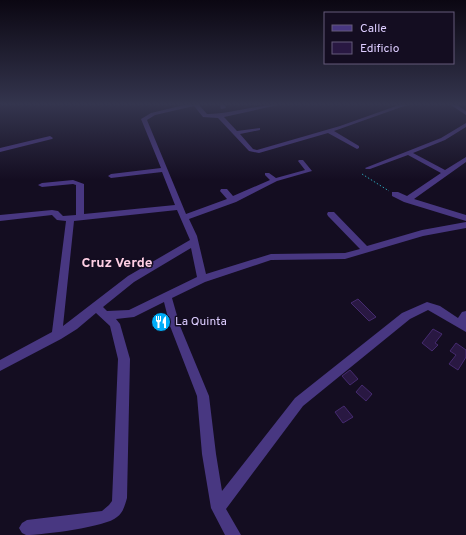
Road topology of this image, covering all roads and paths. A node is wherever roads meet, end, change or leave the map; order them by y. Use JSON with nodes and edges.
{"nodes":[{"id":1,"x":149,"y":130,"type":"edge"},
{"id":2,"x":233,"y":130,"type":"edge"},
{"id":3,"x":253,"y":130,"type":"edge"},
{"id":4,"x":332,"y":130,"type":"edge"},
{"id":5,"x":458,"y":130,"type":"edge"},
{"id":6,"x":329,"y":131,"type":"junction"},
{"id":7,"x":236,"y":133,"type":"junction"},
{"id":8,"x":50,"y":138,"type":"dead end"},
{"id":9,"x":357,"y":147,"type":"dead end"},
{"id":10,"x":0,"y":150,"type":"edge"},
{"id":11,"x":409,"y":153,"type":"junction"},
{"id":12,"x":466,"y":159,"type":"edge"},
{"id":13,"x":301,"y":160,"type":"dead end"},
{"id":14,"x":368,"y":168,"type":"dead end"},
{"id":15,"x":165,"y":170,"type":"junction"},
{"id":16,"x":266,"y":174,"type":"dead end"},
{"id":17,"x":362,"y":174,"type":"dead end"},
{"id":18,"x":445,"y":174,"type":"junction"},
{"id":19,"x":111,"y":176,"type":"dead end"},
{"id":20,"x":275,"y":180,"type":"junction"},
{"id":21,"x":42,"y":185,"type":"dead end"},
{"id":22,"x":224,"y":191,"type":"dead end"},
{"id":23,"x":395,"y":194,"type":"joint"},
{"id":24,"x":233,"y":200,"type":"junction"},
{"id":25,"x":407,"y":200,"type":"junction"},
{"id":26,"x":180,"y":207,"type":"junction"},
{"id":27,"x":331,"y":214,"type":"dead end"},
{"id":28,"x":0,"y":218,"type":"edge"},
{"id":29,"x":75,"y":218,"type":"junction"},
{"id":30,"x":184,"y":218,"type":"junction"},
{"id":31,"x":466,"y":218,"type":"edge"},
{"id":32,"x":466,"y":225,"type":"edge"},
{"id":33,"x":193,"y":242,"type":"junction"},
{"id":34,"x":366,"y":250,"type":"junction"},
{"id":35,"x":202,"y":279,"type":"junction"},
{"id":36,"x":167,"y":296,"type":"junction"},
{"id":37,"x":101,"y":311,"type":"junction"},
{"id":38,"x":464,"y":322,"type":"edge"},
{"id":39,"x":57,"y":336,"type":"junction"},
{"id":40,"x":0,"y":366,"type":"edge"},
{"id":41,"x":218,"y":508,"type":"junction"},
{"id":42,"x":27,"y":528,"type":"dead end"},
{"id":43,"x":233,"y":535,"type":"edge"}],
"edges":[{"from":1,"to":15,"type":"street"},
{"from":2,"to":7,"type":"street"},
{"from":3,"to":7,"type":"street"},
{"from":4,"to":6,"type":"street"},
{"from":5,"to":11,"type":"street"},
{"from":6,"to":7,"type":"street"},
{"from":6,"to":9,"type":"street"},
{"from":8,"to":10,"type":"street"},
{"from":11,"to":14,"type":"street"},
{"from":11,"to":18,"type":"street"},
{"from":12,"to":18,"type":"street"},
{"from":13,"to":20,"type":"street"},
{"from":15,"to":19,"type":"street"},
{"from":15,"to":26,"type":"street"},
{"from":16,"to":20,"type":"street"},
{"from":17,"to":23,"type":"path"},
{"from":18,"to":25,"type":"street"},
{"from":20,"to":24,"type":"street"},
{"from":21,"to":29,"type":"street"},
{"from":22,"to":24,"type":"street"},
{"from":23,"to":25,"type":"street"},
{"from":24,"to":30,"type":"street"},
{"from":25,"to":31,"type":"street"},
{"from":26,"to":29,"type":"street"},
{"from":26,"to":30,"type":"street"},
{"from":27,"to":34,"type":"street"},
{"from":28,"to":29,"type":"street"},
{"from":29,"to":39,"type":"street"},
{"from":30,"to":33,"type":"street"},
{"from":32,"to":34,"type":"street"},
{"from":33,"to":35,"type":"street"},
{"from":33,"to":37,"type":"street"},
{"from":34,"to":35,"type":"street"},
{"from":35,"to":36,"type":"street"},
{"from":36,"to":37,"type":"street"},
{"from":36,"to":41,"type":"street"},
{"from":37,"to":39,"type":"street"},
{"from":37,"to":42,"type":"street"},
{"from":38,"to":41,"type":"street"},
{"from":39,"to":40,"type":"street"},
{"from":41,"to":43,"type":"street"}]}
